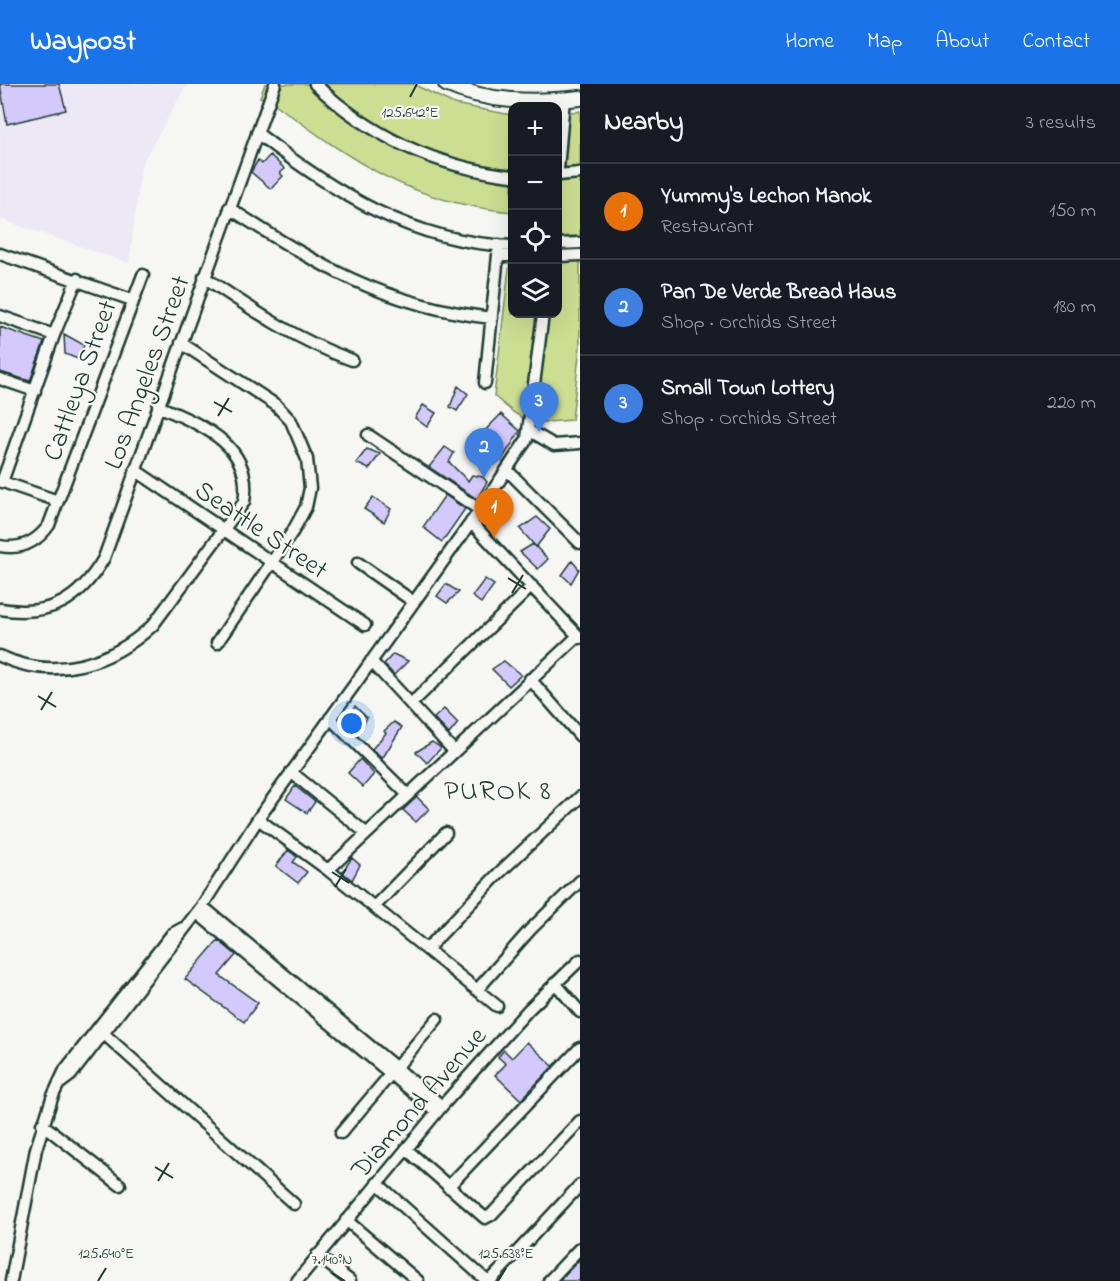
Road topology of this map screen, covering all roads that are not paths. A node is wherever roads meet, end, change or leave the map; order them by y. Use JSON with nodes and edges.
{"nodes":[{"id":1,"x":275,"y":84,"type":"edge"},
{"id":2,"x":315,"y":84,"type":"edge"},
{"id":3,"x":446,"y":84,"type":"edge"},
{"id":4,"x":580,"y":98,"type":"edge"},
{"id":5,"x":564,"y":99,"type":"junction"},
{"id":6,"x":257,"y":133,"type":"junction"},
{"id":7,"x":559,"y":156,"type":"edge"},
{"id":8,"x":580,"y":173,"type":"edge"},
{"id":9,"x":508,"y":175,"type":"edge"},
{"id":10,"x":562,"y":175,"type":"edge"},
{"id":11,"x":229,"y":208,"type":"junction"},
{"id":12,"x":580,"y":243,"type":"edge"},
{"id":13,"x":562,"y":244,"type":"edge"},
{"id":14,"x":508,"y":248,"type":"edge"},
{"id":15,"x":499,"y":251,"type":"junction"},
{"id":16,"x":0,"y":254,"type":"edge"},
{"id":17,"x":508,"y":254,"type":"edge"},
{"id":18,"x":580,"y":255,"type":"edge"},
{"id":19,"x":562,"y":256,"type":"edge"},
{"id":20,"x":143,"y":275,"type":"dead end"},
{"id":21,"x":204,"y":277,"type":"junction"},
{"id":22,"x":77,"y":279,"type":"junction"},
{"id":23,"x":132,"y":300,"type":"junction"},
{"id":24,"x":0,"y":316,"type":"edge"},
{"id":25,"x":492,"y":318,"type":"junction"},
{"id":26,"x":543,"y":318,"type":"edge"},
{"id":27,"x":54,"y":335,"type":"junction"},
{"id":28,"x":181,"y":343,"type":"junction"},
{"id":29,"x":352,"y":360,"type":"dead end"},
{"id":30,"x":0,"y":379,"type":"edge"},
{"id":31,"x":485,"y":383,"type":"dead end"},
{"id":32,"x":35,"y":391,"type":"junction"},
{"id":33,"x":158,"y":406,"type":"junction"},
{"id":34,"x":530,"y":431,"type":"junction"},
{"id":35,"x":368,"y":435,"type":"dead end"},
{"id":36,"x":580,"y":444,"type":"edge"},
{"id":37,"x":135,"y":470,"type":"junction"},
{"id":38,"x":507,"y":470,"type":"junction"},
{"id":39,"x":1,"y":482,"type":"edge"},
{"id":40,"x":58,"y":501,"type":"junction"},
{"id":41,"x":480,"y":510,"type":"junction"},
{"id":42,"x":471,"y":522,"type":"junction"},
{"id":43,"x":223,"y":530,"type":"junction"},
{"id":44,"x":580,"y":543,"type":"edge"},
{"id":45,"x":0,"y":546,"type":"edge"},
{"id":46,"x":272,"y":563,"type":"junction"},
{"id":47,"x":358,"y":563,"type":"dead end"},
{"id":48,"x":532,"y":586,"type":"junction"},
{"id":49,"x":414,"y":602,"type":"junction"},
{"id":50,"x":0,"y":610,"type":"edge"},
{"id":51,"x":365,"y":625,"type":"dead end"},
{"id":52,"x":579,"y":637,"type":"edge"},
{"id":53,"x":217,"y":643,"type":"dead end"},
{"id":54,"x":0,"y":656,"type":"edge"},
{"id":55,"x":371,"y":661,"type":"junction"},
{"id":56,"x":531,"y":679,"type":"junction"},
{"id":57,"x":411,"y":704,"type":"junction"},
{"id":58,"x":330,"y":718,"type":"junction"},
{"id":59,"x":580,"y":736,"type":"edge"},
{"id":60,"x":454,"y":751,"type":"junction"},
{"id":61,"x":291,"y":772,"type":"junction"},
{"id":62,"x":407,"y":794,"type":"junction"},
{"id":63,"x":580,"y":797,"type":"edge"},
{"id":64,"x":258,"y":819,"type":"junction"},
{"id":65,"x":366,"y":833,"type":"junction"},
{"id":66,"x":446,"y":833,"type":"dead end"},
{"id":67,"x":328,"y":870,"type":"junction"},
{"id":68,"x":580,"y":881,"type":"edge"},
{"id":69,"x":374,"y":907,"type":"junction"},
{"id":70,"x":199,"y":910,"type":"junction"},
{"id":71,"x":186,"y":926,"type":"junction"},
{"id":72,"x":427,"y":949,"type":"junction"},
{"id":73,"x":580,"y":960,"type":"edge"},
{"id":74,"x":555,"y":983,"type":"junction"},
{"id":75,"x":477,"y":990,"type":"junction"},
{"id":76,"x":497,"y":1006,"type":"dead end"},
{"id":77,"x":580,"y":1012,"type":"edge"},
{"id":78,"x":437,"y":1019,"type":"dead end"},
{"id":79,"x":103,"y":1033,"type":"junction"},
{"id":80,"x":580,"y":1048,"type":"edge"},
{"id":81,"x":393,"y":1071,"type":"junction"},
{"id":82,"x":59,"y":1084,"type":"junction"},
{"id":83,"x":440,"y":1109,"type":"junction"},
{"id":84,"x":580,"y":1121,"type":"edge"},
{"id":85,"x":42,"y":1124,"type":"junction"},
{"id":86,"x":341,"y":1133,"type":"dead end"},
{"id":87,"x":406,"y":1149,"type":"junction"},
{"id":88,"x":377,"y":1183,"type":"junction"},
{"id":89,"x":120,"y":1185,"type":"dead end"},
{"id":90,"x":448,"y":1188,"type":"junction"},
{"id":91,"x":578,"y":1192,"type":"edge"},
{"id":92,"x":294,"y":1204,"type":"dead end"},
{"id":93,"x":346,"y":1220,"type":"junction"},
{"id":94,"x":580,"y":1248,"type":"edge"},
{"id":95,"x":317,"y":1254,"type":"junction"},
{"id":96,"x":11,"y":1281,"type":"edge"},
{"id":97,"x":297,"y":1281,"type":"edge"},
{"id":98,"x":350,"y":1281,"type":"edge"},
{"id":99,"x":418,"y":1281,"type":"edge"},
{"id":100,"x":488,"y":1281,"type":"edge"},
{"id":101,"x":549,"y":1281,"type":"edge"}],
"edges":[{"from":1,"to":6,"type":"street","name":"Los Angeles Street"},
{"from":2,"to":9,"type":"street"},
{"from":3,"to":5,"type":"main road"},
{"from":4,"to":5,"type":"main road"},
{"from":5,"to":7,"type":"street"},
{"from":6,"to":11,"type":"street","name":"Los Angeles Street"},
{"from":6,"to":15,"type":"street"},
{"from":8,"to":10,"type":"street"},
{"from":11,"to":21,"type":"street","name":"Los Angeles Street"},
{"from":11,"to":25,"type":"street"},
{"from":12,"to":13,"type":"street"},
{"from":14,"to":15,"type":"street"},
{"from":15,"to":17,"type":"street"},
{"from":15,"to":25,"type":"street"},
{"from":16,"to":22,"type":"street"},
{"from":18,"to":19,"type":"street"},
{"from":20,"to":23,"type":"street","name":"Cattleya Street"},
{"from":21,"to":28,"type":"street","name":"Los Angeles Street"},
{"from":21,"to":29,"type":"street"},
{"from":22,"to":23,"type":"street"},
{"from":22,"to":27,"type":"street"},
{"from":23,"to":40,"type":"street","name":"Cattleya Street"},
{"from":24,"to":27,"type":"street"},
{"from":25,"to":31,"type":"street"},
{"from":26,"to":34,"type":"street"},
{"from":27,"to":32,"type":"street"},
{"from":28,"to":33,"type":"street","name":"Los Angeles Street"},
{"from":28,"to":46,"type":"street"},
{"from":30,"to":32,"type":"street"},
{"from":32,"to":39,"type":"street"},
{"from":33,"to":37,"type":"street","name":"Los Angeles Street"},
{"from":33,"to":43,"type":"street"},
{"from":34,"to":36,"type":"street"},
{"from":34,"to":38,"type":"street"},
{"from":35,"to":41,"type":"street"},
{"from":37,"to":43,"type":"street","name":"Seattle Street"},
{"from":37,"to":50,"type":"street","name":"Los Angeles Street"},
{"from":38,"to":41,"type":"street"},
{"from":38,"to":44,"type":"street"},
{"from":39,"to":40,"type":"street"},
{"from":40,"to":45,"type":"street","name":"Cattleya Street"},
{"from":41,"to":42,"type":"street"},
{"from":42,"to":48,"type":"street"},
{"from":42,"to":49,"type":"street"},
{"from":43,"to":46,"type":"street","name":"Seattle Street"},
{"from":43,"to":54,"type":"street"},
{"from":46,"to":51,"type":"street","name":"Seattle Street"},
{"from":46,"to":53,"type":"street"},
{"from":47,"to":49,"type":"street"},
{"from":48,"to":52,"type":"street"},
{"from":48,"to":57,"type":"street"},
{"from":49,"to":55,"type":"street"},
{"from":52,"to":56,"type":"street"},
{"from":55,"to":57,"type":"street"},
{"from":55,"to":58,"type":"street"},
{"from":56,"to":59,"type":"street"},
{"from":56,"to":60,"type":"street"},
{"from":57,"to":60,"type":"street"},
{"from":58,"to":61,"type":"street"},
{"from":58,"to":62,"type":"street"},
{"from":60,"to":62,"type":"street"},
{"from":61,"to":64,"type":"street"},
{"from":61,"to":65,"type":"street"},
{"from":62,"to":65,"type":"street"},
{"from":63,"to":72,"type":"street"},
{"from":64,"to":67,"type":"street"},
{"from":64,"to":70,"type":"street"},
{"from":65,"to":67,"type":"street"},
{"from":66,"to":69,"type":"street"},
{"from":67,"to":69,"type":"street"},
{"from":68,"to":75,"type":"street"},
{"from":69,"to":72,"type":"street"},
{"from":70,"to":71,"type":"street"},
{"from":70,"to":81,"type":"street"},
{"from":71,"to":79,"type":"street"},
{"from":71,"to":82,"type":"street"},
{"from":72,"to":75,"type":"street"},
{"from":73,"to":74,"type":"street","name":"Diamond Avenue"},
{"from":74,"to":77,"type":"street"},
{"from":74,"to":83,"type":"street","name":"Diamond Avenue"},
{"from":75,"to":76,"type":"street"},
{"from":78,"to":81,"type":"street"},
{"from":79,"to":82,"type":"street"},
{"from":79,"to":92,"type":"street"},
{"from":80,"to":90,"type":"street"},
{"from":81,"to":83,"type":"street"},
{"from":81,"to":86,"type":"street"},
{"from":82,"to":85,"type":"street"},
{"from":83,"to":87,"type":"street","name":"Diamond Avenue"},
{"from":84,"to":90,"type":"street"},
{"from":85,"to":89,"type":"street"},
{"from":85,"to":96,"type":"street"},
{"from":87,"to":88,"type":"street","name":"Diamond Avenue"},
{"from":87,"to":90,"type":"street"},
{"from":88,"to":93,"type":"street","name":"Diamond Avenue"},
{"from":88,"to":100,"type":"street"},
{"from":91,"to":100,"type":"street"},
{"from":93,"to":95,"type":"street","name":"Diamond Avenue"},
{"from":93,"to":99,"type":"street"},
{"from":94,"to":101,"type":"street"},
{"from":95,"to":97,"type":"street","name":"Diamond Avenue"},
{"from":95,"to":98,"type":"street"}]}
